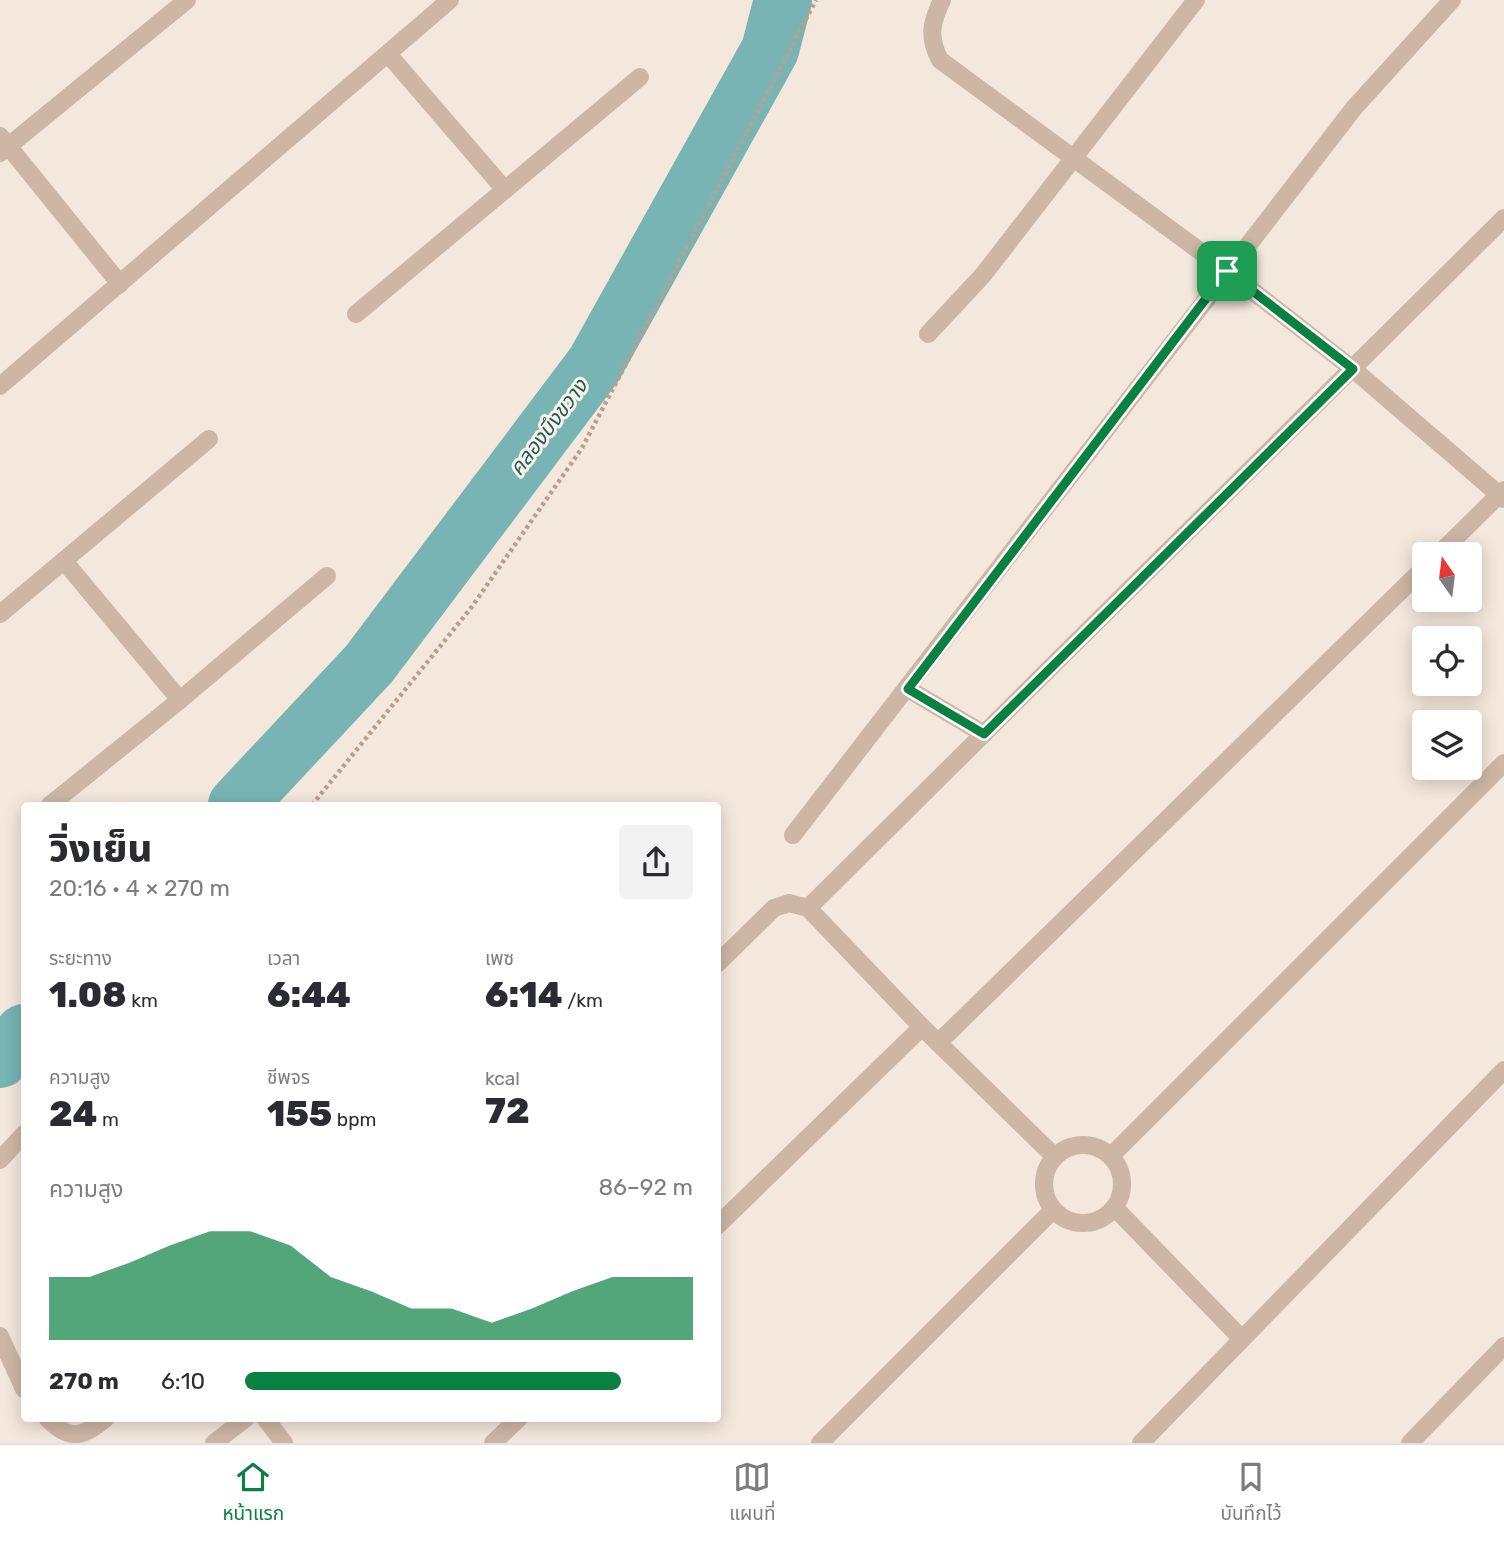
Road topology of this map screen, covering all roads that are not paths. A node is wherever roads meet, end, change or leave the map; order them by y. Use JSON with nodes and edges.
{"nodes":[{"id":1,"x":187,"y":0,"type":"edge"},
{"id":2,"x":450,"y":0,"type":"edge"},
{"id":3,"x":942,"y":0,"type":"edge"},
{"id":4,"x":1196,"y":0,"type":"edge"},
{"id":5,"x":1452,"y":0,"type":"edge"},
{"id":6,"x":388,"y":54,"type":"junction"},
{"id":7,"x":640,"y":77,"type":"dead end"},
{"id":8,"x":3,"y":145,"type":"edge"},
{"id":9,"x":1074,"y":158,"type":"junction"},
{"id":10,"x":505,"y":190,"type":"junction"},
{"id":11,"x":1504,"y":218,"type":"edge"},
{"id":12,"x":1227,"y":271,"type":"junction"},
{"id":13,"x":120,"y":284,"type":"junction"},
{"id":14,"x":356,"y":314,"type":"dead end"},
{"id":15,"x":928,"y":334,"type":"dead end"},
{"id":16,"x":1353,"y":369,"type":"junction"},
{"id":17,"x":0,"y":386,"type":"edge"},
{"id":18,"x":209,"y":439,"type":"dead end"},
{"id":19,"x":1502,"y":495,"type":"edge"},
{"id":20,"x":1452,"y":542,"type":"edge"},
{"id":21,"x":64,"y":561,"type":"junction"},
{"id":22,"x":327,"y":576,"type":"dead end"},
{"id":23,"x":1412,"y":580,"type":"edge"},
{"id":24,"x":0,"y":614,"type":"edge"},
{"id":25,"x":908,"y":689,"type":"junction"},
{"id":26,"x":180,"y":700,"type":"junction"},
{"id":27,"x":984,"y":734,"type":"junction"},
{"id":28,"x":1504,"y":763,"type":"edge"},
{"id":29,"x":54,"y":802,"type":"edge"},
{"id":30,"x":793,"y":835,"type":"dead end"},
{"id":31,"x":808,"y":908,"type":"junction"},
{"id":32,"x":721,"y":960,"type":"edge"},
{"id":33,"x":922,"y":1027,"type":"junction"},
{"id":34,"x":938,"y":1043,"type":"junction"},
{"id":35,"x":1504,"y":1070,"type":"edge"},
{"id":36,"x":21,"y":1136,"type":"edge"},
{"id":37,"x":1111,"y":1156,"type":"junction"},
{"id":38,"x":1055,"y":1157,"type":"junction"},
{"id":39,"x":0,"y":1160,"type":"edge"},
{"id":40,"x":1115,"y":1208,"type":"junction"},
{"id":41,"x":1053,"y":1210,"type":"junction"},
{"id":42,"x":721,"y":1222,"type":"edge"},
{"id":43,"x":0,"y":1336,"type":"edge"},
{"id":44,"x":1242,"y":1339,"type":"junction"},
{"id":45,"x":1504,"y":1346,"type":"edge"},
{"id":46,"x":21,"y":1382,"type":"edge"},
{"id":47,"x":51,"y":1422,"type":"edge"},
{"id":48,"x":101,"y":1422,"type":"edge"},
{"id":49,"x":241,"y":1422,"type":"edge"},
{"id":50,"x":268,"y":1422,"type":"edge"},
{"id":51,"x":515,"y":1422,"type":"edge"},
{"id":52,"x":214,"y":1443,"type":"edge"},
{"id":53,"x":285,"y":1443,"type":"edge"},
{"id":54,"x":493,"y":1443,"type":"edge"},
{"id":55,"x":820,"y":1443,"type":"edge"},
{"id":56,"x":1141,"y":1443,"type":"edge"},
{"id":57,"x":1410,"y":1443,"type":"edge"}],
"edges":[{"from":1,"to":8,"type":"street"},
{"from":2,"to":6,"type":"street"},
{"from":3,"to":9,"type":"street"},
{"from":4,"to":9,"type":"street"},
{"from":5,"to":12,"type":"street"},
{"from":6,"to":10,"type":"street"},
{"from":6,"to":13,"type":"street"},
{"from":7,"to":10,"type":"street"},
{"from":8,"to":13,"type":"street"},
{"from":9,"to":12,"type":"street"},
{"from":9,"to":15,"type":"street"},
{"from":10,"to":14,"type":"street"},
{"from":11,"to":16,"type":"street"},
{"from":12,"to":16,"type":"street"},
{"from":12,"to":25,"type":"street"},
{"from":13,"to":17,"type":"street"},
{"from":16,"to":19,"type":"street"},
{"from":16,"to":27,"type":"street"},
{"from":18,"to":21,"type":"street"},
{"from":19,"to":20,"type":"street"},
{"from":21,"to":24,"type":"street"},
{"from":21,"to":26,"type":"street"},
{"from":22,"to":26,"type":"street"},
{"from":23,"to":34,"type":"street"},
{"from":25,"to":27,"type":"street"},
{"from":25,"to":30,"type":"street"},
{"from":26,"to":29,"type":"street"},
{"from":27,"to":31,"type":"street"},
{"from":28,"to":37,"type":"street"},
{"from":31,"to":32,"type":"street"},
{"from":31,"to":33,"type":"street"},
{"from":33,"to":34,"type":"street"},
{"from":33,"to":42,"type":"street"},
{"from":34,"to":38,"type":"street"},
{"from":35,"to":44,"type":"street"},
{"from":36,"to":39,"type":"street"},
{"from":37,"to":38,"type":"street"},
{"from":37,"to":40,"type":"street"},
{"from":38,"to":41,"type":"street"},
{"from":40,"to":41,"type":"street"},
{"from":40,"to":44,"type":"street"},
{"from":41,"to":55,"type":"street"},
{"from":43,"to":46,"type":"street"},
{"from":44,"to":56,"type":"street"},
{"from":45,"to":57,"type":"street"},
{"from":47,"to":48,"type":"street"},
{"from":49,"to":52,"type":"street"},
{"from":50,"to":53,"type":"street"},
{"from":51,"to":54,"type":"street"}]}
